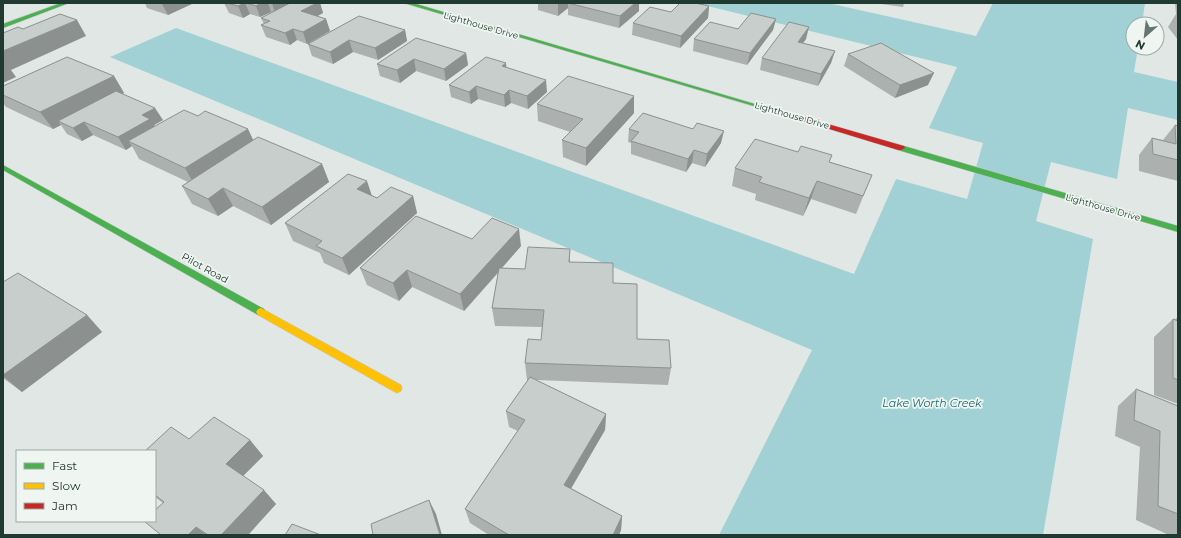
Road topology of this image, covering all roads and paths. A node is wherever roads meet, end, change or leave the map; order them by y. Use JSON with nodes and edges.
{"nodes":[{"id":1,"x":66,"y":3,"type":"edge"},
{"id":2,"x":407,"y":3,"type":"edge"},
{"id":3,"x":3,"y":26,"type":"edge"},
{"id":4,"x":3,"y":167,"type":"edge"},
{"id":5,"x":1178,"y":229,"type":"edge"},
{"id":6,"x":397,"y":388,"type":"dead end"}],
"edges":[{"from":1,"to":3,"type":"street"},
{"from":2,"to":5,"type":"street","name":"Lighthouse Drive"},
{"from":4,"to":6,"type":"street","name":"Pilot Road"}]}
